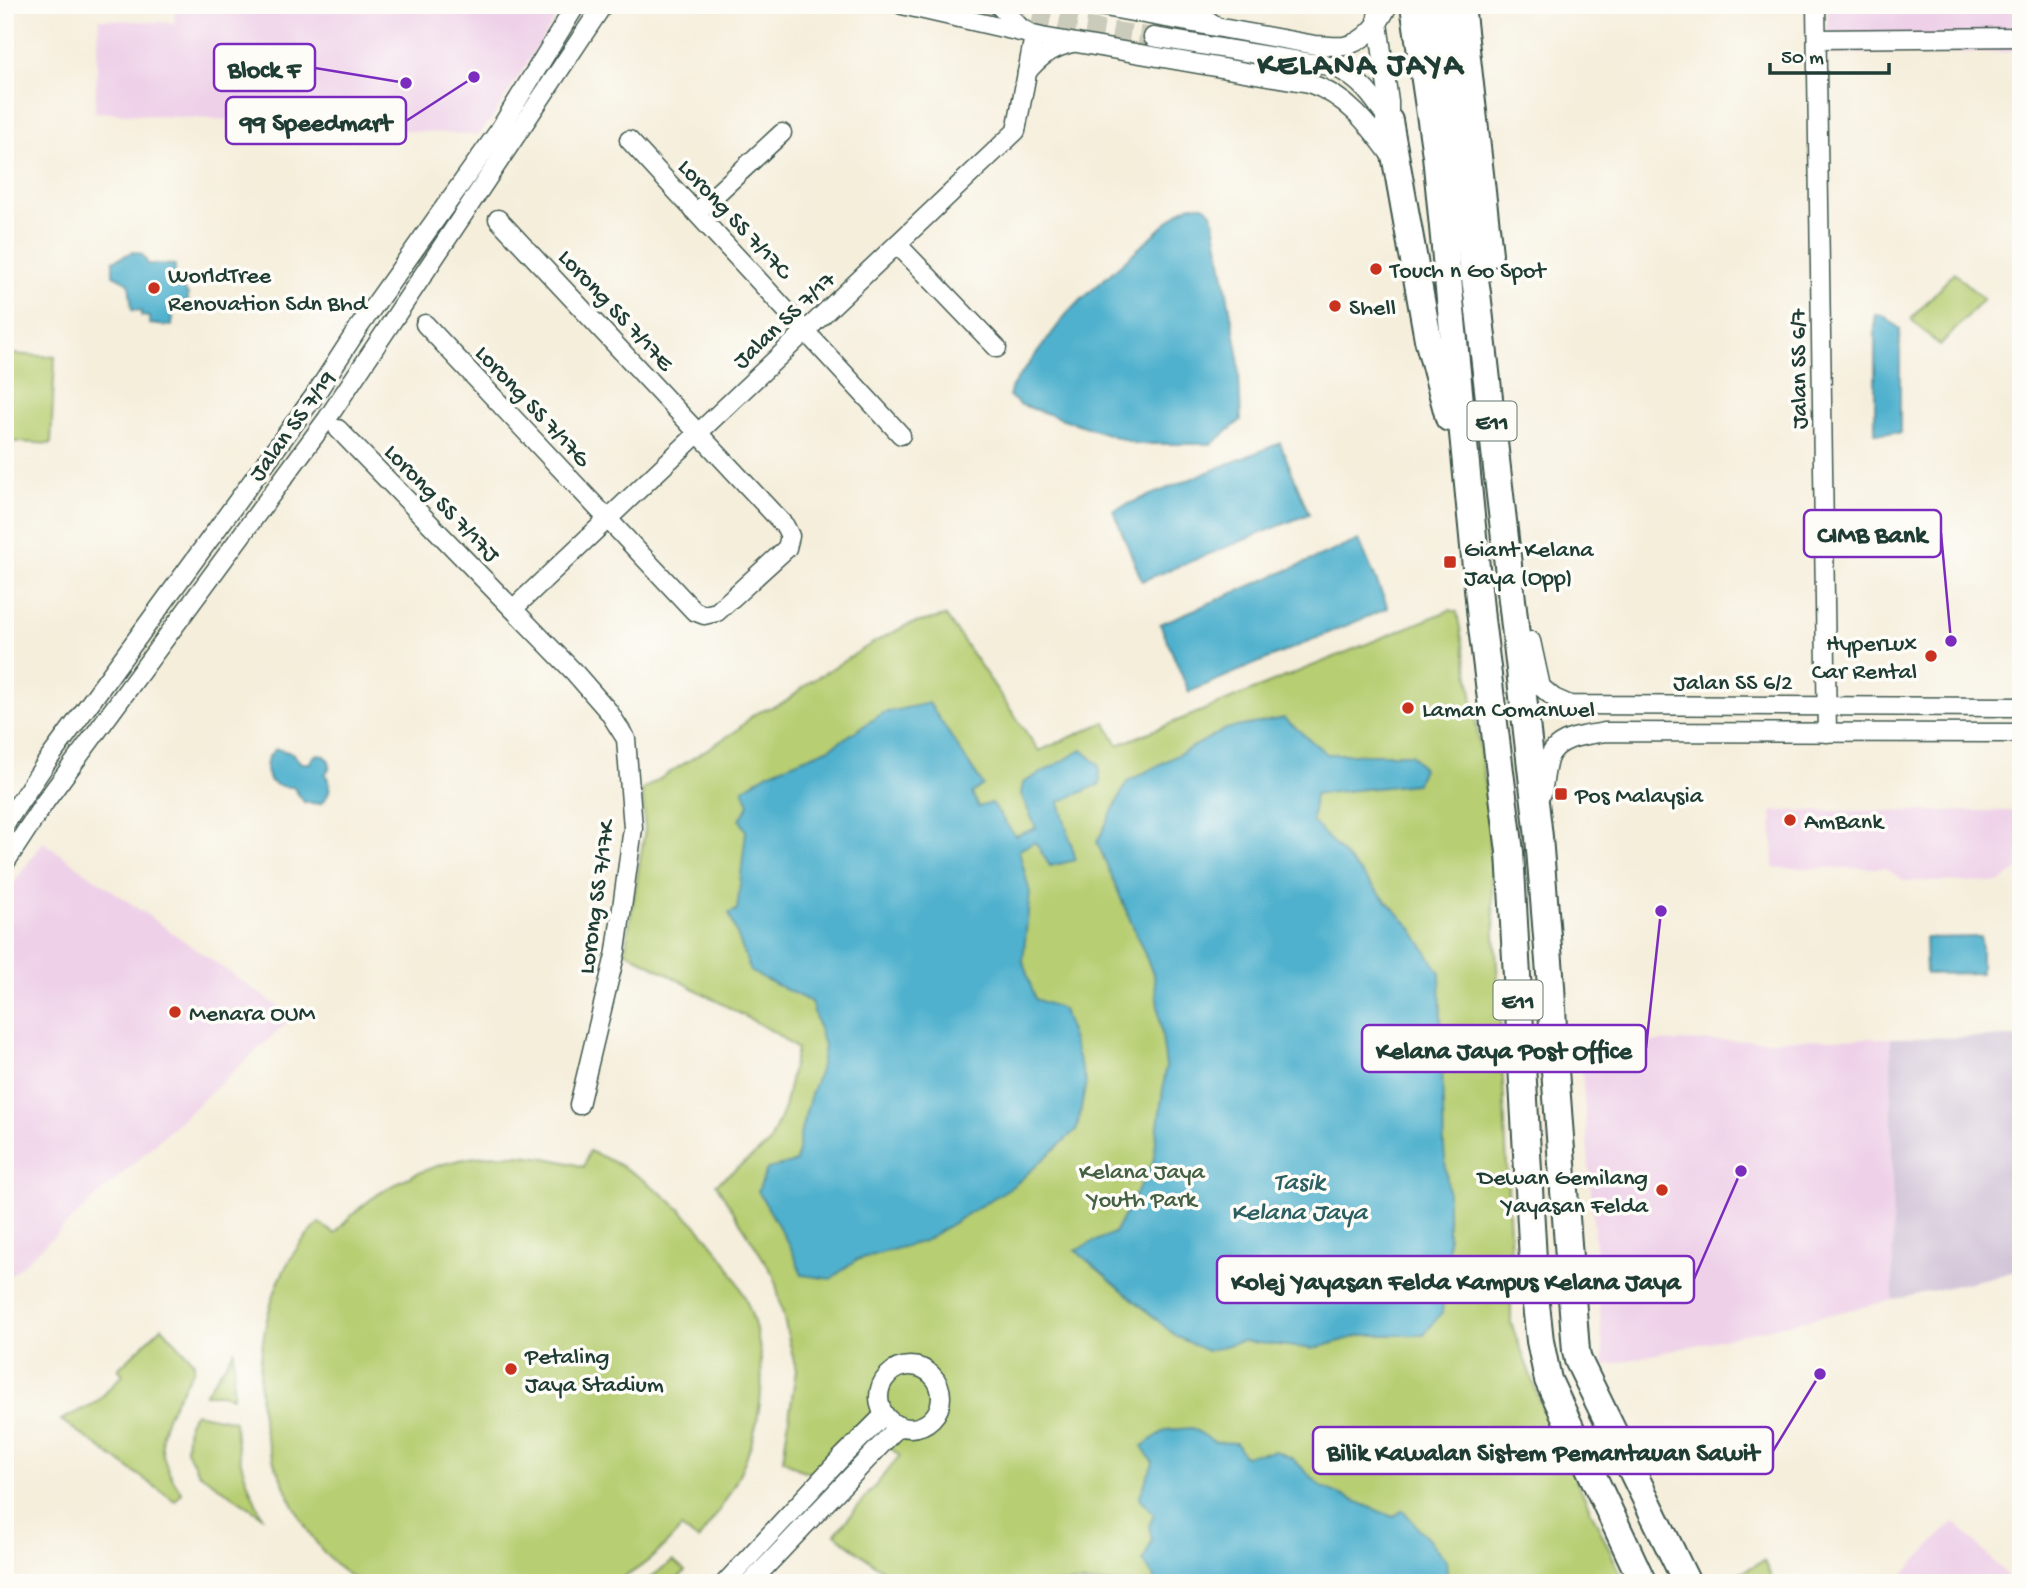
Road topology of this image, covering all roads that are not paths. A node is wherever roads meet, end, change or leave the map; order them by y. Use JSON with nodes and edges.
{"nodes":[{"id":1,"x":576,"y":5,"type":"edge"},
{"id":2,"x":603,"y":5,"type":"edge"},
{"id":3,"x":902,"y":5,"type":"edge"},
{"id":4,"x":998,"y":5,"type":"edge"},
{"id":5,"x":1094,"y":5,"type":"edge"},
{"id":6,"x":1186,"y":5,"type":"edge"},
{"id":7,"x":1388,"y":5,"type":"edge"},
{"id":8,"x":1414,"y":5,"type":"edge"},
{"id":9,"x":1436,"y":5,"type":"edge"},
{"id":10,"x":1461,"y":5,"type":"edge"},
{"id":11,"x":1816,"y":5,"type":"edge"},
{"id":12,"x":1383,"y":11,"type":"edge"},
{"id":13,"x":995,"y":26,"type":"junction"},
{"id":14,"x":1219,"y":28,"type":"junction"},
{"id":15,"x":1034,"y":36,"type":"junction"},
{"id":16,"x":1153,"y":37,"type":"tunnel mouth"},
{"id":17,"x":2021,"y":37,"type":"edge"},
{"id":18,"x":1817,"y":39,"type":"junction"},
{"id":19,"x":1074,"y":43,"type":"junction"},
{"id":20,"x":1027,"y":72,"type":"junction"},
{"id":21,"x":1389,"y":121,"type":"junction"},
{"id":22,"x":782,"y":133,"type":"dead end"},
{"id":23,"x":629,"y":140,"type":"dead end"},
{"id":24,"x":1396,"y":163,"type":"junction"},
{"id":25,"x":697,"y":212,"type":"junction"},
{"id":26,"x":498,"y":219,"type":"dead end"},
{"id":27,"x":897,"y":244,"type":"junction"},
{"id":28,"x":425,"y":324,"type":"dead end"},
{"id":29,"x":806,"y":331,"type":"junction"},
{"id":30,"x":997,"y":348,"type":"dead end"},
{"id":31,"x":1460,"y":397,"type":"junction"},
{"id":32,"x":338,"y":429,"type":"dead end"},
{"id":33,"x":699,"y":432,"type":"junction"},
{"id":34,"x":901,"y":435,"type":"dead end"},
{"id":35,"x":1470,"y":512,"type":"junction"},
{"id":36,"x":607,"y":520,"type":"junction"},
{"id":37,"x":513,"y":609,"type":"junction"},
{"id":38,"x":694,"y":611,"type":"joint"},
{"id":39,"x":1531,"y":640,"type":"junction"},
{"id":40,"x":1827,"y":706,"type":"junction"},
{"id":41,"x":2021,"y":707,"type":"edge"},
{"id":42,"x":1827,"y":733,"type":"junction"},
{"id":43,"x":2021,"y":733,"type":"edge"},
{"id":44,"x":1542,"y":793,"type":"junction"},
{"id":45,"x":5,"y":824,"type":"edge"},
{"id":46,"x":1539,"y":837,"type":"junction"},
{"id":47,"x":5,"y":863,"type":"edge"},
{"id":48,"x":579,"y":1105,"type":"dead end"},
{"id":49,"x":884,"y":1415,"type":"junction"},
{"id":50,"x":899,"y":1426,"type":"junction"},
{"id":51,"x":747,"y":1558,"type":"junction"},
{"id":52,"x":756,"y":1577,"type":"edge"},
{"id":53,"x":725,"y":1583,"type":"edge"},
{"id":54,"x":1643,"y":1583,"type":"edge"},
{"id":55,"x":1687,"y":1583,"type":"edge"}],
"edges":[{"from":1,"to":45,"type":"street","name":"Jalan SS 7/19"},
{"from":2,"to":47,"type":"street","name":"Jalan SS 7/19"},
{"from":3,"to":13,"type":"street"},
{"from":4,"to":15,"type":"street"},
{"from":5,"to":14,"type":"street"},
{"from":6,"to":14,"type":"street"},
{"from":7,"to":12,"type":"street"},
{"from":8,"to":31,"type":"highway","number":"E11"},
{"from":9,"to":46,"type":"highway","number":"E11"},
{"from":10,"to":39,"type":"highway"},
{"from":11,"to":18,"type":"street","name":"Jalan SS 6/7"},
{"from":12,"to":14,"type":"street"},
{"from":12,"to":21,"type":"street"},
{"from":12,"to":31,"type":"highway"},
{"from":13,"to":15,"type":"street"},
{"from":13,"to":20,"type":"street"},
{"from":15,"to":19,"type":"street"},
{"from":15,"to":20,"type":"street","name":"Jalan SS 7/17"},
{"from":16,"to":21,"type":"street"},
{"from":17,"to":18,"type":"street"},
{"from":18,"to":40,"type":"street","name":"Jalan SS 6/7"},
{"from":19,"to":20,"type":"street"},
{"from":19,"to":24,"type":"street"},
{"from":20,"to":27,"type":"street","name":"Jalan SS 7/17"},
{"from":21,"to":24,"type":"highway"},
{"from":22,"to":25,"type":"street"},
{"from":23,"to":25,"type":"street","name":"Lorong SS 7/17C"},
{"from":24,"to":35,"type":"highway"},
{"from":25,"to":29,"type":"street","name":"Lorong SS 7/17C"},
{"from":26,"to":33,"type":"street","name":"Lorong SS 7/17E"},
{"from":27,"to":29,"type":"street","name":"Jalan SS 7/17"},
{"from":27,"to":30,"type":"street"},
{"from":28,"to":36,"type":"street","name":"Lorong SS 7/17G"},
{"from":29,"to":33,"type":"street","name":"Jalan SS 7/17"},
{"from":29,"to":34,"type":"street","name":"Lorong SS 7/17C"},
{"from":31,"to":35,"type":"highway","number":"E11"},
{"from":32,"to":37,"type":"street","name":"Lorong SS 7/17J"},
{"from":33,"to":36,"type":"street","name":"Jalan SS 7/17"},
{"from":33,"to":38,"type":"street","name":"Lorong SS 7/17E"},
{"from":35,"to":54,"type":"highway","number":"E11"},
{"from":36,"to":37,"type":"street","name":"Jalan SS 7/17"},
{"from":36,"to":38,"type":"street","name":"Lorong SS 7/17G"},
{"from":37,"to":48,"type":"street","name":"Lorong SS 7/17K"},
{"from":39,"to":40,"type":"street","name":"Jalan SS 6/2"},
{"from":39,"to":44,"type":"highway"},
{"from":40,"to":41,"type":"street","name":"Jalan SS 6/2"},
{"from":40,"to":42,"type":"street","name":"Jalan SS 6/7"},
{"from":42,"to":43,"type":"street","name":"Jalan SS 6/2"},
{"from":42,"to":44,"type":"street","name":"Jalan SS 6/2"},
{"from":44,"to":46,"type":"highway"},
{"from":46,"to":55,"type":"highway","number":"E11"},
{"from":49,"to":50,"type":"street"},
{"from":49,"to":50,"type":"street"},
{"from":49,"to":51,"type":"street"},
{"from":50,"to":52,"type":"street"},
{"from":51,"to":52,"type":"street"},
{"from":51,"to":53,"type":"street"}]}
